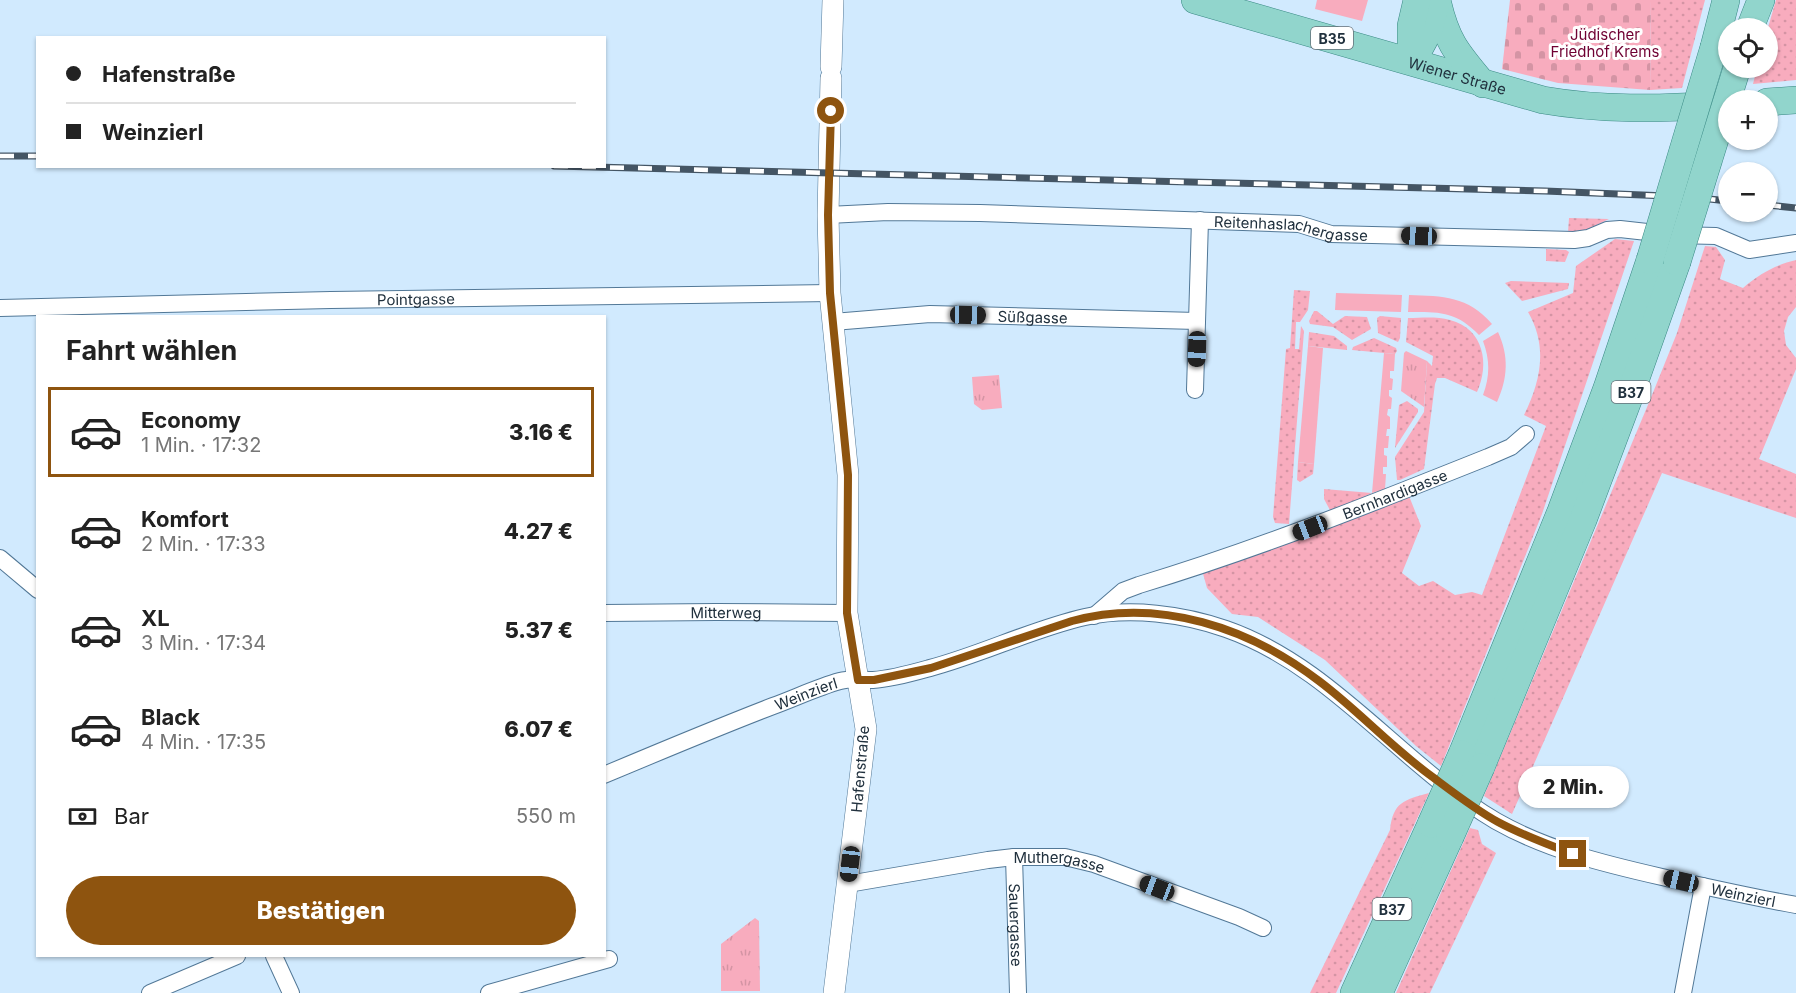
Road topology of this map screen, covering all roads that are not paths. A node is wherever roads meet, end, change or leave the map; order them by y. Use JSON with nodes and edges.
{"nodes":[{"id":1,"x":833,"y":0,"type":"edge"},
{"id":2,"x":1195,"y":0,"type":"edge"},
{"id":3,"x":1418,"y":0,"type":"edge"},
{"id":4,"x":1437,"y":0,"type":"edge"},
{"id":5,"x":1720,"y":0,"type":"edge"},
{"id":6,"x":1726,"y":0,"type":"edge"},
{"id":7,"x":1753,"y":0,"type":"edge"},
{"id":8,"x":1761,"y":0,"type":"edge"},
{"id":9,"x":1750,"y":18,"type":"edge"},
{"id":10,"x":1753,"y":18,"type":"edge"},
{"id":11,"x":1714,"y":47,"type":"junction"},
{"id":12,"x":1412,"y":61,"type":"junction"},
{"id":13,"x":1734,"y":78,"type":"edge"},
{"id":14,"x":1483,"y":84,"type":"junction"},
{"id":15,"x":1796,"y":100,"type":"edge"},
{"id":16,"x":1778,"y":101,"type":"edge"},
{"id":17,"x":1718,"y":104,"type":"edge"},
{"id":18,"x":828,"y":215,"type":"junction"},
{"id":19,"x":1200,"y":220,"type":"junction"},
{"id":20,"x":1796,"y":243,"type":"edge"},
{"id":21,"x":830,"y":293,"type":"junction"},
{"id":22,"x":0,"y":308,"type":"edge"},
{"id":23,"x":1197,"y":321,"type":"junction"},
{"id":24,"x":833,"y":322,"type":"junction"},
{"id":25,"x":1195,"y":390,"type":"dead end"},
{"id":26,"x":1526,"y":434,"type":"dead end"},
{"id":27,"x":0,"y":558,"type":"edge"},
{"id":28,"x":36,"y":588,"type":"edge"},
{"id":29,"x":606,"y":613,"type":"edge"},
{"id":30,"x":847,"y":613,"type":"junction"},
{"id":31,"x":1094,"y":616,"type":"junction"},
{"id":32,"x":858,"y":680,"type":"junction"},
{"id":33,"x":1472,"y":761,"type":"junction"},
{"id":34,"x":606,"y":774,"type":"edge"},
{"id":35,"x":1441,"y":831,"type":"junction"},
{"id":36,"x":1014,"y":857,"type":"junction"},
{"id":37,"x":848,"y":884,"type":"junction"},
{"id":38,"x":1703,"y":886,"type":"junction"},
{"id":39,"x":1796,"y":905,"type":"edge"},
{"id":40,"x":1263,"y":928,"type":"dead end"},
{"id":41,"x":235,"y":957,"type":"edge"},
{"id":42,"x":274,"y":957,"type":"edge"},
{"id":43,"x":609,"y":959,"type":"dead end"},
{"id":44,"x":150,"y":993,"type":"edge"},
{"id":45,"x":291,"y":993,"type":"edge"},
{"id":46,"x":489,"y":993,"type":"edge"},
{"id":47,"x":834,"y":993,"type":"edge"},
{"id":48,"x":1018,"y":993,"type":"edge"},
{"id":49,"x":1354,"y":993,"type":"edge"},
{"id":50,"x":1379,"y":993,"type":"edge"},
{"id":51,"x":1683,"y":993,"type":"edge"}],
"edges":[{"from":1,"to":18,"type":"street","name":"Hafenstraße"},
{"from":2,"to":12,"type":"main road","name":"Wiener Straße","number":"B35"},
{"from":3,"to":12,"type":"main road"},
{"from":4,"to":12,"type":"main road"},
{"from":4,"to":14,"type":"main road"},
{"from":5,"to":11,"type":"main road"},
{"from":6,"to":11,"type":"main road","number":"B37"},
{"from":7,"to":9,"type":"main road"},
{"from":8,"to":10,"type":"main road"},
{"from":11,"to":33,"type":"main road","number":"B37","bridge":true},
{"from":12,"to":14,"type":"main road","name":"Wiener Straße","number":"B35"},
{"from":13,"to":33,"type":"main road","number":"B37","bridge":true},
{"from":14,"to":17,"type":"main road","name":"Wiener Straße","number":"B35"},
{"from":15,"to":16,"type":"main road"},
{"from":18,"to":19,"type":"street","name":"Reitenhaslachergasse"},
{"from":18,"to":21,"type":"street","name":"Hafenstraße"},
{"from":19,"to":20,"type":"street","name":"Reitenhaslachergasse"},
{"from":19,"to":23,"type":"street"},
{"from":21,"to":22,"type":"street","name":"Pointgasse"},
{"from":21,"to":24,"type":"street","name":"Hafenstraße"},
{"from":23,"to":24,"type":"street","name":"Süßgasse"},
{"from":23,"to":25,"type":"street"},
{"from":24,"to":30,"type":"street","name":"Hafenstraße"},
{"from":26,"to":31,"type":"street","name":"Bernhardigasse"},
{"from":27,"to":28,"type":"street"},
{"from":29,"to":30,"type":"street","name":"Mitterweg"},
{"from":30,"to":32,"type":"street","name":"Hafenstraße"},
{"from":31,"to":32,"type":"street","name":"Weinzierl"},
{"from":31,"to":38,"type":"street","name":"Weinzierl"},
{"from":32,"to":34,"type":"street","name":"Weinzierl"},
{"from":32,"to":37,"type":"street","name":"Hafenstraße"},
{"from":33,"to":35,"type":"main road","number":"B37","bridge":true},
{"from":35,"to":49,"type":"main road","number":"B37"},
{"from":35,"to":50,"type":"main road","number":"B37"},
{"from":36,"to":37,"type":"street","name":"Muthergasse"},
{"from":36,"to":40,"type":"street","name":"Muthergasse"},
{"from":36,"to":48,"type":"street","name":"Sauergasse"},
{"from":37,"to":47,"type":"street","name":"Hafenstraße"},
{"from":38,"to":39,"type":"street","name":"Weinzierl"},
{"from":38,"to":51,"type":"street"},
{"from":41,"to":44,"type":"street"},
{"from":42,"to":45,"type":"street"},
{"from":43,"to":46,"type":"street"}]}
